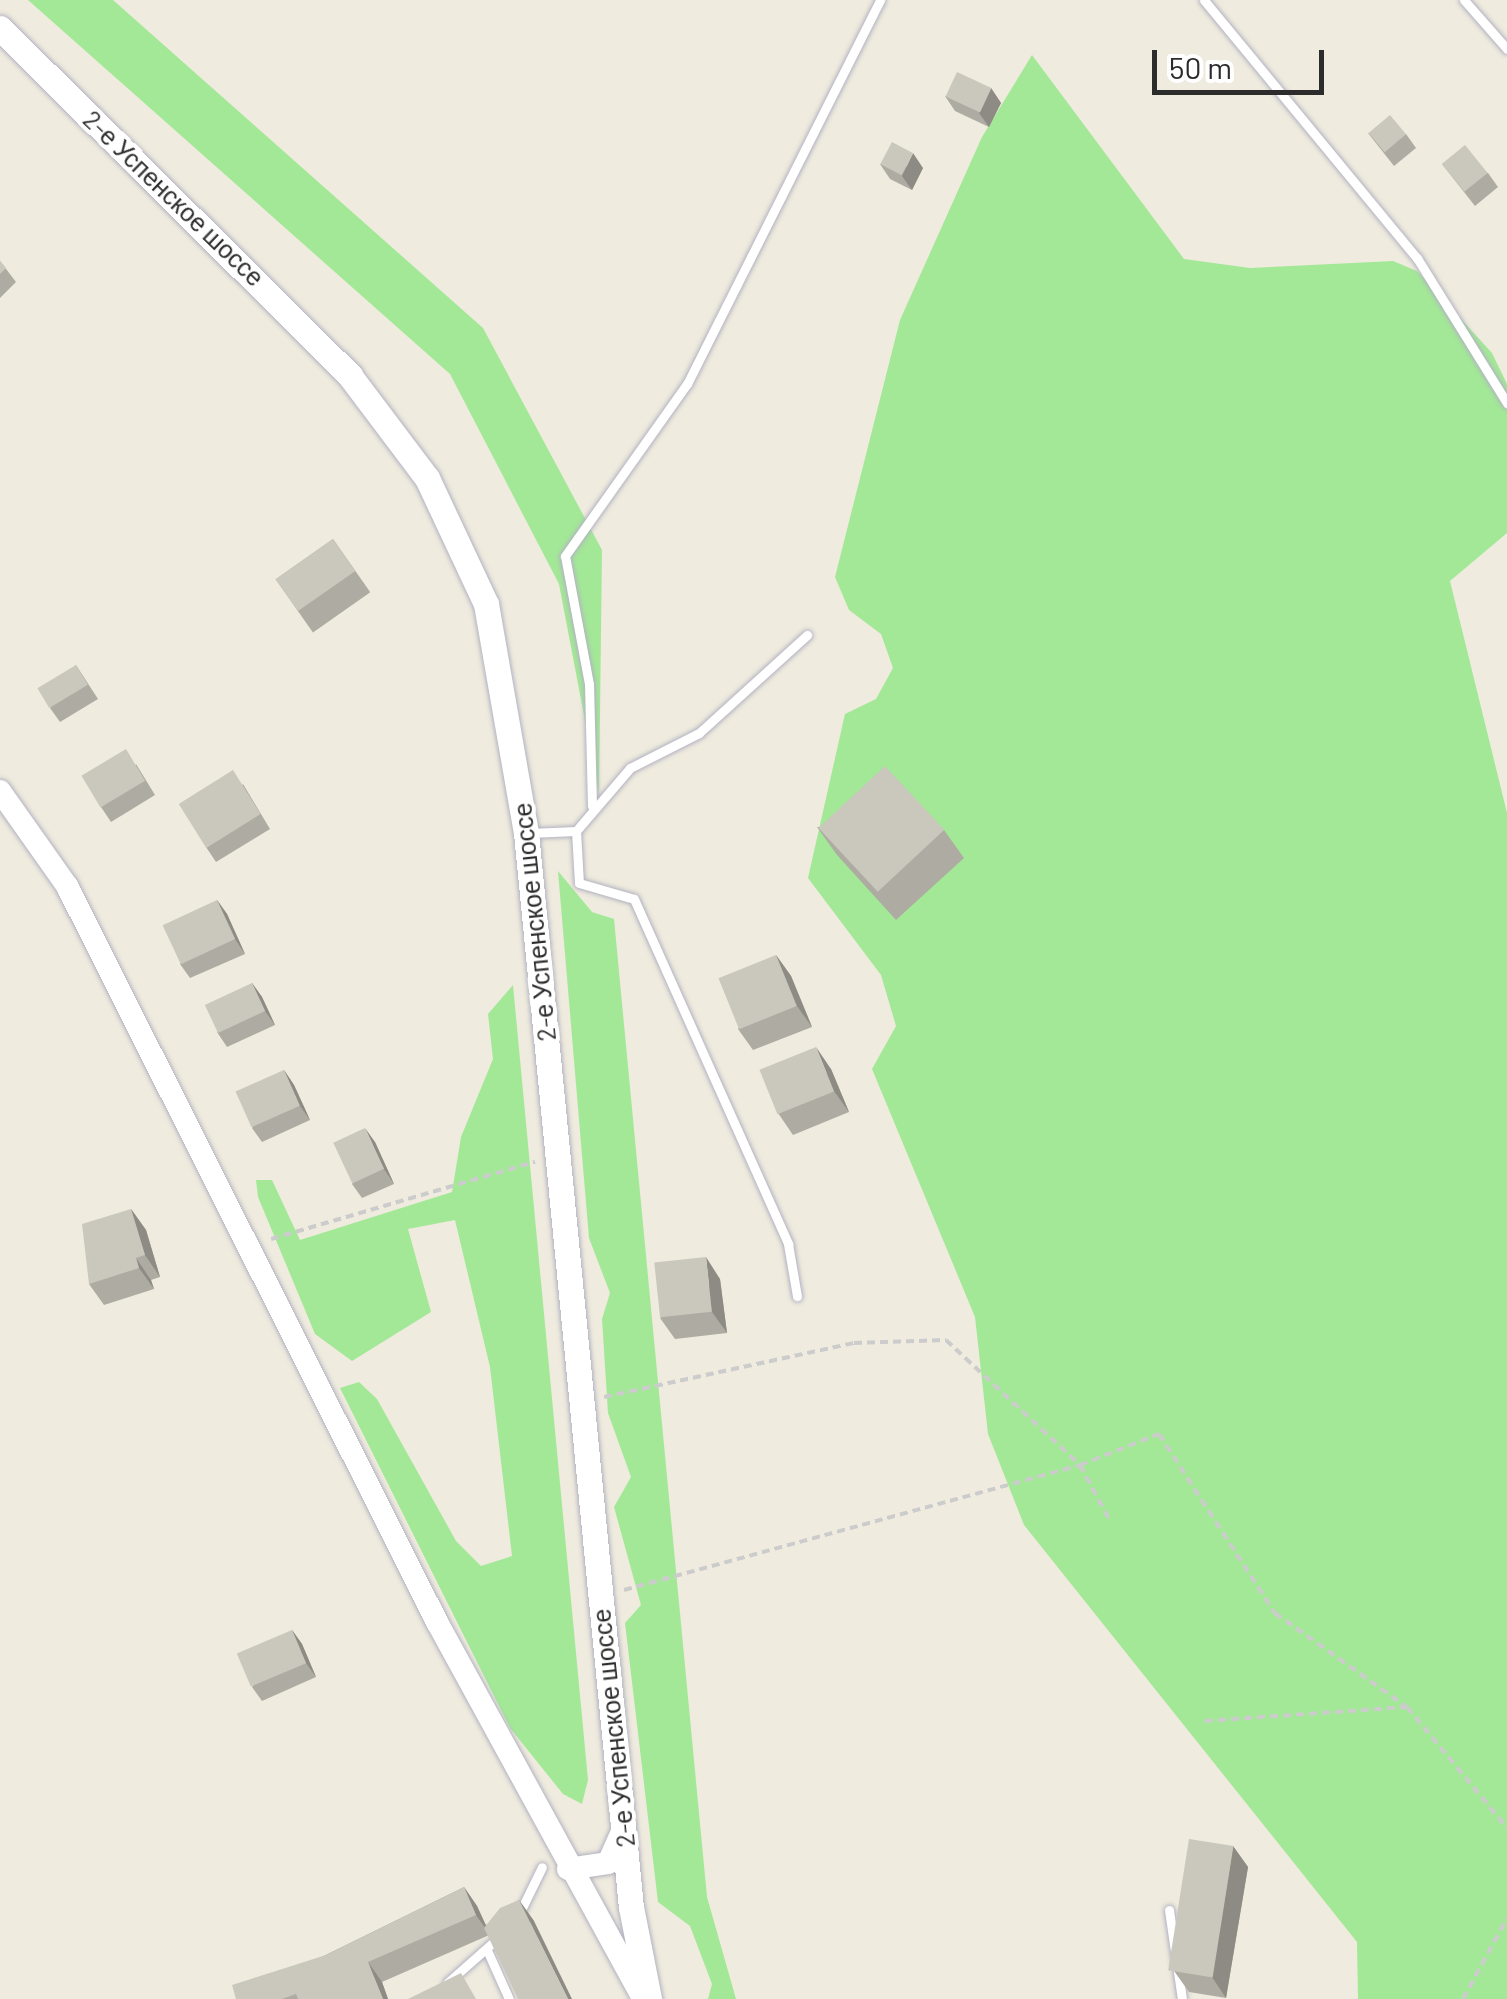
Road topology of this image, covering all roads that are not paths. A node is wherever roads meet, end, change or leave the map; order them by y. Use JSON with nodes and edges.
{"nodes":[{"id":1,"x":880,"y":0,"type":"edge"},
{"id":2,"x":1204,"y":0,"type":"edge"},
{"id":3,"x":1464,"y":0,"type":"edge"},
{"id":4,"x":0,"y":28,"type":"edge"},
{"id":5,"x":1507,"y":50,"type":"edge"},
{"id":6,"x":1507,"y":403,"type":"edge"},
{"id":7,"x":807,"y":634,"type":"dead end"},
{"id":8,"x":0,"y":791,"type":"edge"},
{"id":9,"x":592,"y":806,"type":"junction"},
{"id":10,"x":576,"y":831,"type":"junction"},
{"id":11,"x":526,"y":833,"type":"junction"},
{"id":12,"x":797,"y":1296,"type":"dead end"},
{"id":13,"x":623,"y":1828,"type":"junction"},
{"id":14,"x":542,"y":1867,"type":"dead end"},
{"id":15,"x":568,"y":1869,"type":"junction"},
{"id":16,"x":1169,"y":1910,"type":"dead end"},
{"id":17,"x":487,"y":1950,"type":"junction"},
{"id":18,"x":428,"y":1999,"type":"edge"},
{"id":19,"x":509,"y":1999,"type":"edge"},
{"id":20,"x":646,"y":1999,"type":"edge"},
{"id":21,"x":1182,"y":1999,"type":"edge"}],
"edges":[{"from":1,"to":9,"type":"lane"},
{"from":2,"to":6,"type":"lane"},
{"from":3,"to":5,"type":"lane"},
{"from":4,"to":11,"type":"main road","name":"2-е Успенское шоссе"},
{"from":7,"to":9,"type":"lane"},
{"from":8,"to":15,"type":"street"},
{"from":9,"to":10,"type":"lane"},
{"from":10,"to":11,"type":"lane"},
{"from":10,"to":12,"type":"lane"},
{"from":11,"to":13,"type":"main road","name":"2-е Успенское шоссе"},
{"from":13,"to":15,"type":"street"},
{"from":13,"to":20,"type":"main road","name":"2-е Успенское шоссе"},
{"from":14,"to":17,"type":"lane"},
{"from":15,"to":20,"type":"street"},
{"from":16,"to":21,"type":"lane"},
{"from":17,"to":18,"type":"lane"},
{"from":17,"to":19,"type":"lane"}]}
